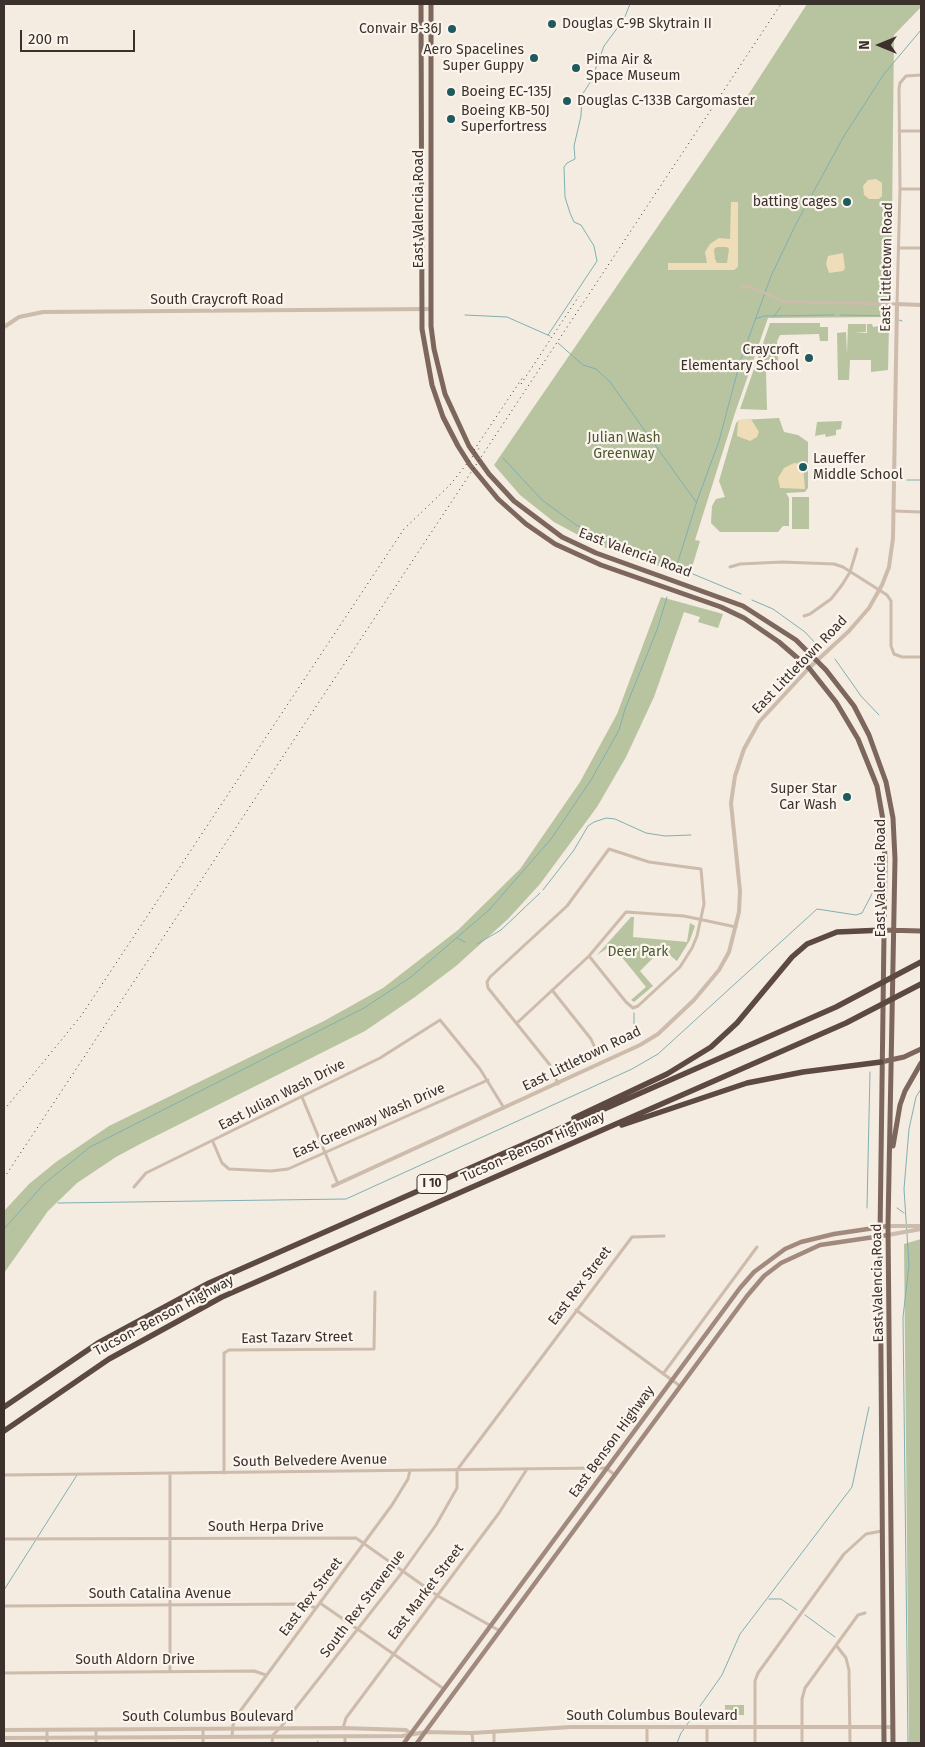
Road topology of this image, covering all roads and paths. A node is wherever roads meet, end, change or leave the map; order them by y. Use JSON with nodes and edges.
{"nodes":[{"id":1,"x":421,"y":4,"type":"edge"},
{"id":2,"x":431,"y":4,"type":"edge"},
{"id":3,"x":921,"y":75,"type":"edge"},
{"id":4,"x":899,"y":131,"type":"junction"},
{"id":5,"x":921,"y":131,"type":"edge"},
{"id":6,"x":900,"y":189,"type":"junction"},
{"id":7,"x":921,"y":189,"type":"edge"},
{"id":8,"x":899,"y":248,"type":"junction"},
{"id":9,"x":921,"y":248,"type":"edge"},
{"id":10,"x":742,"y":288,"type":"dead end"},
{"id":11,"x":897,"y":304,"type":"junction"},
{"id":12,"x":921,"y":305,"type":"edge"},
{"id":13,"x":421,"y":309,"type":"junction"},
{"id":14,"x":430,"y":309,"type":"junction"},
{"id":15,"x":5,"y":326,"type":"edge"},
{"id":16,"x":894,"y":511,"type":"junction"},
{"id":17,"x":921,"y":512,"type":"edge"},
{"id":18,"x":857,"y":549,"type":"dead end"},
{"id":19,"x":730,"y":567,"type":"dead end"},
{"id":20,"x":850,"y":572,"type":"junction"},
{"id":21,"x":879,"y":590,"type":"junction"},
{"id":22,"x":804,"y":616,"type":"dead end"},
{"id":23,"x":921,"y":658,"type":"edge"},
{"id":24,"x":818,"y":660,"type":"junction"},
{"id":25,"x":809,"y":668,"type":"junction"},
{"id":26,"x":701,"y":920,"type":"junction"},
{"id":27,"x":736,"y":927,"type":"junction"},
{"id":28,"x":884,"y":930,"type":"junction"},
{"id":29,"x":893,"y":930,"type":"junction"},
{"id":30,"x":921,"y":931,"type":"edge"},
{"id":31,"x":589,"y":956,"type":"junction"},
{"id":32,"x":921,"y":962,"type":"edge"},
{"id":33,"x":921,"y":984,"type":"edge"},
{"id":34,"x":552,"y":990,"type":"junction"},
{"id":35,"x":517,"y":1023,"type":"junction"},
{"id":36,"x":595,"y":1048,"type":"dead end"},
{"id":37,"x":921,"y":1050,"type":"edge"},
{"id":38,"x":890,"y":1060,"type":"junction"},
{"id":39,"x":881,"y":1062,"type":"junction"},
{"id":40,"x":921,"y":1064,"type":"edge"},
{"id":41,"x":488,"y":1080,"type":"junction"},
{"id":42,"x":558,"y":1084,"type":"junction"},
{"id":43,"x":302,"y":1097,"type":"junction"},
{"id":44,"x":504,"y":1108,"type":"junction"},
{"id":45,"x":578,"y":1141,"type":"junction"},
{"id":46,"x":213,"y":1142,"type":"junction"},
{"id":47,"x":326,"y":1154,"type":"junction"},
{"id":48,"x":890,"y":1168,"type":"junction"},
{"id":49,"x":466,"y":1169,"type":"junction"},
{"id":50,"x":338,"y":1184,"type":"junction"},
{"id":51,"x":333,"y":1186,"type":"dead end"},
{"id":52,"x":134,"y":1187,"type":"dead end"},
{"id":53,"x":888,"y":1226,"type":"junction"},
{"id":54,"x":880,"y":1227,"type":"junction"},
{"id":55,"x":921,"y":1227,"type":"edge"},
{"id":56,"x":880,"y":1235,"type":"junction"},
{"id":57,"x":888,"y":1235,"type":"junction"},
{"id":58,"x":664,"y":1236,"type":"dead end"},
{"id":59,"x":757,"y":1247,"type":"dead end"},
{"id":60,"x":375,"y":1292,"type":"dead end"},
{"id":61,"x":576,"y":1310,"type":"junction"},
{"id":62,"x":664,"y":1374,"type":"junction"},
{"id":63,"x":672,"y":1380,"type":"junction"},
{"id":64,"x":680,"y":1386,"type":"junction"},
{"id":65,"x":4,"y":1407,"type":"edge"},
{"id":66,"x":4,"y":1430,"type":"edge"},
{"id":67,"x":606,"y":1468,"type":"junction"},
{"id":68,"x":526,"y":1469,"type":"junction"},
{"id":69,"x":410,"y":1470,"type":"junction"},
{"id":70,"x":457,"y":1470,"type":"junction"},
{"id":71,"x":224,"y":1473,"type":"junction"},
{"id":72,"x":170,"y":1474,"type":"junction"},
{"id":73,"x":4,"y":1475,"type":"edge"},
{"id":74,"x":615,"y":1475,"type":"junction"},
{"id":75,"x":882,"y":1531,"type":"junction"},
{"id":76,"x":170,"y":1538,"type":"junction"},
{"id":77,"x":4,"y":1539,"type":"edge"},
{"id":78,"x":365,"y":1542,"type":"junction"},
{"id":79,"x":843,"y":1556,"type":"junction"},
{"id":80,"x":847,"y":1560,"type":"dead end"},
{"id":81,"x":404,"y":1570,"type":"junction"},
{"id":82,"x":438,"y":1596,"type":"junction"},
{"id":83,"x":320,"y":1603,"type":"junction"},
{"id":84,"x":170,"y":1605,"type":"junction"},
{"id":85,"x":4,"y":1606,"type":"edge"},
{"id":86,"x":316,"y":1608,"type":"junction"},
{"id":87,"x":865,"y":1613,"type":"dead end"},
{"id":88,"x":491,"y":1625,"type":"junction"},
{"id":89,"x":358,"y":1629,"type":"junction"},
{"id":90,"x":500,"y":1631,"type":"junction"},
{"id":91,"x":836,"y":1646,"type":"junction"},
{"id":92,"x":393,"y":1654,"type":"junction"},
{"id":93,"x":170,"y":1672,"type":"junction"},
{"id":94,"x":4,"y":1673,"type":"edge"},
{"id":95,"x":266,"y":1675,"type":"junction"},
{"id":96,"x":444,"y":1689,"type":"junction"},
{"id":97,"x":646,"y":1726,"type":"junction"},
{"id":98,"x":707,"y":1727,"type":"junction"},
{"id":99,"x":755,"y":1727,"type":"junction"},
{"id":100,"x":802,"y":1727,"type":"junction"},
{"id":101,"x":849,"y":1727,"type":"junction"},
{"id":102,"x":884,"y":1727,"type":"junction"},
{"id":103,"x":893,"y":1727,"type":"junction"},
{"id":104,"x":232,"y":1728,"type":"junction"},
{"id":105,"x":280,"y":1728,"type":"junction"},
{"id":106,"x":343,"y":1728,"type":"junction"},
{"id":107,"x":96,"y":1729,"type":"junction"},
{"id":108,"x":203,"y":1729,"type":"junction"},
{"id":109,"x":4,"y":1730,"type":"edge"},
{"id":110,"x":47,"y":1730,"type":"junction"},
{"id":111,"x":494,"y":1731,"type":"junction"},
{"id":112,"x":426,"y":1732,"type":"junction"},
{"id":113,"x":472,"y":1733,"type":"junction"},
{"id":114,"x":412,"y":1734,"type":"junction"},
{"id":115,"x":203,"y":1736,"type":"junction"},
{"id":116,"x":232,"y":1736,"type":"junction"},
{"id":117,"x":272,"y":1736,"type":"junction"},
{"id":118,"x":345,"y":1736,"type":"junction"},
{"id":119,"x":47,"y":1737,"type":"junction"},
{"id":120,"x":96,"y":1737,"type":"junction"},
{"id":121,"x":4,"y":1738,"type":"edge"},
{"id":122,"x":47,"y":1743,"type":"edge"},
{"id":123,"x":96,"y":1743,"type":"edge"},
{"id":124,"x":203,"y":1743,"type":"edge"},
{"id":125,"x":272,"y":1743,"type":"edge"},
{"id":126,"x":345,"y":1743,"type":"edge"},
{"id":127,"x":404,"y":1743,"type":"edge"},
{"id":128,"x":417,"y":1743,"type":"edge"},
{"id":129,"x":473,"y":1743,"type":"edge"},
{"id":130,"x":494,"y":1743,"type":"edge"},
{"id":131,"x":647,"y":1743,"type":"edge"},
{"id":132,"x":707,"y":1743,"type":"edge"},
{"id":133,"x":755,"y":1743,"type":"edge"},
{"id":134,"x":802,"y":1743,"type":"edge"},
{"id":135,"x":850,"y":1743,"type":"edge"},
{"id":136,"x":884,"y":1743,"type":"edge"},
{"id":137,"x":893,"y":1743,"type":"edge"}],
"edges":[{"from":1,"to":13,"type":"main road","name":"East Valencia Road"},
{"from":2,"to":14,"type":"main road","name":"East Valencia Road"},
{"from":3,"to":4,"type":"street","name":"East Littletown Road"},
{"from":4,"to":5,"type":"street"},
{"from":4,"to":6,"type":"street","name":"East Littletown Road"},
{"from":6,"to":7,"type":"street"},
{"from":6,"to":8,"type":"street","name":"East Littletown Road"},
{"from":8,"to":9,"type":"street"},
{"from":8,"to":11,"type":"street","name":"East Littletown Road"},
{"from":10,"to":11,"type":"street"},
{"from":11,"to":12,"type":"street"},
{"from":11,"to":16,"type":"street","name":"East Littletown Road"},
{"from":13,"to":14,"type":"street","name":"South Craycroft Road"},
{"from":13,"to":15,"type":"street","name":"South Craycroft Road"},
{"from":13,"to":25,"type":"main road","name":"East Valencia Road"},
{"from":14,"to":24,"type":"main road","name":"East Valencia Road"},
{"from":16,"to":17,"type":"street"},
{"from":16,"to":21,"type":"street","name":"East Littletown Road"},
{"from":18,"to":20,"type":"street"},
{"from":19,"to":20,"type":"street"},
{"from":20,"to":21,"type":"street"},
{"from":20,"to":22,"type":"street"},
{"from":21,"to":23,"type":"street"},
{"from":21,"to":24,"type":"street","name":"East Littletown Road"},
{"from":24,"to":25,"type":"street","name":"East Littletown Road"},
{"from":24,"to":29,"type":"main road","name":"East Valencia Road"},
{"from":25,"to":27,"type":"street","name":"East Littletown Road"},
{"from":25,"to":28,"type":"main road","name":"East Valencia Road"},
{"from":26,"to":27,"type":"street"},
{"from":26,"to":31,"type":"street"},
{"from":26,"to":31,"type":"street"},
{"from":26,"to":35,"type":"street"},
{"from":27,"to":42,"type":"street","name":"East Littletown Road"},
{"from":28,"to":29,"type":"main road"},
{"from":28,"to":39,"type":"main road","name":"East Valencia Road"},
{"from":28,"to":49,"type":"highway"},
{"from":29,"to":30,"type":"main road"},
{"from":29,"to":38,"type":"main road","name":"East Valencia Road"},
{"from":31,"to":34,"type":"street"},
{"from":32,"to":49,"type":"highway","name":"Tucson–Benson Highway","number":"I 10"},
{"from":33,"to":45,"type":"highway","name":"Tucson–Benson Highway","number":"I 10"},
{"from":34,"to":35,"type":"street"},
{"from":34,"to":36,"type":"street"},
{"from":35,"to":42,"type":"street"},
{"from":37,"to":38,"type":"main road"},
{"from":38,"to":39,"type":"main road"},
{"from":38,"to":48,"type":"main road","name":"East Valencia Road"},
{"from":39,"to":45,"type":"highway"},
{"from":39,"to":54,"type":"main road","name":"East Valencia Road"},
{"from":40,"to":48,"type":"main road"},
{"from":41,"to":43,"type":"street","name":"East Julian Wash Drive"},
{"from":41,"to":44,"type":"street"},
{"from":41,"to":47,"type":"street","name":"East Greenway Wash Drive"},
{"from":42,"to":44,"type":"street","name":"East Littletown Road"},
{"from":43,"to":46,"type":"street","name":"East Julian Wash Drive"},
{"from":43,"to":47,"type":"street"},
{"from":44,"to":50,"type":"street","name":"East Littletown Road"},
{"from":45,"to":66,"type":"highway","name":"Tucson–Benson Highway","number":"I 10"},
{"from":46,"to":47,"type":"street","name":"East Greenway Wash Drive"},
{"from":46,"to":52,"type":"street","name":"East Julian Wash Drive"},
{"from":47,"to":50,"type":"street"},
{"from":48,"to":53,"type":"main road","name":"East Valencia Road"},
{"from":49,"to":65,"type":"highway","name":"Tucson–Benson Highway","number":"I 10"},
{"from":50,"to":51,"type":"street","name":"East Littletown Road"},
{"from":53,"to":54,"type":"main road","name":"East Benson Highway"},
{"from":53,"to":55,"type":"street"},
{"from":53,"to":57,"type":"main road","name":"East Valencia Road"},
{"from":54,"to":56,"type":"main road","name":"East Valencia Road"},
{"from":54,"to":63,"type":"main road","name":"East Benson Highway"},
{"from":55,"to":57,"type":"street"},
{"from":56,"to":57,"type":"main road","name":"East Benson Highway"},
{"from":56,"to":64,"type":"main road","name":"East Benson Highway"},
{"from":56,"to":75,"type":"main road","name":"East Valencia Road"},
{"from":57,"to":103,"type":"main road","name":"East Valencia Road"},
{"from":58,"to":61,"type":"street","name":"East Rex Street"},
{"from":59,"to":62,"type":"street","name":"East Benson Highway"},
{"from":60,"to":71,"type":"street","name":"East Tazarv Street"},
{"from":61,"to":62,"type":"street"},
{"from":61,"to":70,"type":"street","name":"East Rex Street"},
{"from":62,"to":63,"type":"street"},
{"from":63,"to":64,"type":"street"},
{"from":63,"to":67,"type":"main road","name":"East Benson Highway"},
{"from":64,"to":74,"type":"main road","name":"East Benson Highway"},
{"from":67,"to":68,"type":"street","name":"South Belvedere Avenue"},
{"from":67,"to":74,"type":"street"},
{"from":67,"to":88,"type":"main road","name":"East Benson Highway"},
{"from":68,"to":70,"type":"street","name":"South Belvedere Avenue"},
{"from":68,"to":82,"type":"street","name":"East Market Street"},
{"from":69,"to":70,"type":"street","name":"South Belvedere Avenue"},
{"from":69,"to":71,"type":"street","name":"South Belvedere Avenue"},
{"from":69,"to":78,"type":"street","name":"East Rex Street"},
{"from":70,"to":81,"type":"street","name":"South Rex Stravenue"},
{"from":71,"to":72,"type":"street","name":"South Belvedere Avenue"},
{"from":72,"to":73,"type":"street","name":"South Belvedere Avenue"},
{"from":72,"to":76,"type":"street"},
{"from":74,"to":90,"type":"main road","name":"East Benson Highway"},
{"from":75,"to":79,"type":"street"},
{"from":75,"to":102,"type":"main road","name":"East Valencia Road"},
{"from":76,"to":77,"type":"street","name":"South Herpa Drive"},
{"from":76,"to":78,"type":"street","name":"South Herpa Drive"},
{"from":76,"to":84,"type":"street"},
{"from":78,"to":81,"type":"street","name":"South Herpa Drive"},
{"from":78,"to":83,"type":"street","name":"East Rex Street"},
{"from":79,"to":80,"type":"street"},
{"from":79,"to":99,"type":"street"},
{"from":81,"to":82,"type":"street","name":"South Herpa Drive"},
{"from":81,"to":89,"type":"street","name":"South Rex Stravenue"},
{"from":82,"to":88,"type":"street","name":"South Herpa Drive"},
{"from":82,"to":92,"type":"street","name":"East Market Street"},
{"from":83,"to":86,"type":"street","name":"East Rex Street"},
{"from":83,"to":89,"type":"street"},
{"from":84,"to":85,"type":"street","name":"South Catalina Avenue"},
{"from":84,"to":86,"type":"street","name":"South Catalina Avenue"},
{"from":84,"to":93,"type":"street"},
{"from":86,"to":95,"type":"street","name":"East Rex Street"},
{"from":87,"to":91,"type":"street"},
{"from":88,"to":90,"type":"street","name":"South Herpa Drive"},
{"from":88,"to":96,"type":"main road","name":"East Benson Highway"},
{"from":89,"to":92,"type":"street"},
{"from":89,"to":105,"type":"street","name":"South Rex Stravenue"},
{"from":90,"to":112,"type":"main road","name":"East Benson Highway"},
{"from":91,"to":100,"type":"street"},
{"from":91,"to":101,"type":"street"},
{"from":92,"to":96,"type":"street"},
{"from":92,"to":106,"type":"street","name":"East Market Street"},
{"from":93,"to":94,"type":"street","name":"South Aldorn Drive"},
{"from":93,"to":95,"type":"street","name":"South Aldorn Drive"},
{"from":95,"to":104,"type":"street","name":"East Rex Street"},
{"from":96,"to":114,"type":"main road","name":"East Benson Highway"},
{"from":97,"to":98,"type":"street","name":"South Columbus Boulevard"},
{"from":97,"to":111,"type":"street","name":"South Columbus Boulevard"},
{"from":97,"to":131,"type":"street"},
{"from":98,"to":99,"type":"street","name":"South Columbus Boulevard"},
{"from":98,"to":132,"type":"street"},
{"from":99,"to":100,"type":"street","name":"South Columbus Boulevard"},
{"from":99,"to":133,"type":"street"},
{"from":100,"to":101,"type":"street","name":"South Columbus Boulevard"},
{"from":100,"to":134,"type":"street"},
{"from":101,"to":102,"type":"street","name":"South Columbus Boulevard"},
{"from":101,"to":135,"type":"street"},
{"from":102,"to":103,"type":"street","name":"South Columbus Boulevard"},
{"from":102,"to":136,"type":"main road","name":"East Valencia Road"},
{"from":103,"to":137,"type":"main road","name":"East Valencia Road"},
{"from":104,"to":105,"type":"street","name":"South Columbus Boulevard"},
{"from":104,"to":108,"type":"street","name":"South Columbus Boulevard"},
{"from":104,"to":116,"type":"street","name":"East Rex Street"},
{"from":105,"to":106,"type":"street","name":"South Columbus Boulevard"},
{"from":105,"to":117,"type":"street","name":"South Rex Stravenue"},
{"from":106,"to":114,"type":"street","name":"South Columbus Boulevard"},
{"from":107,"to":108,"type":"street","name":"South Columbus Boulevard"},
{"from":107,"to":110,"type":"street","name":"South Columbus Boulevard"},
{"from":107,"to":120,"type":"street"},
{"from":108,"to":115,"type":"street"},
{"from":109,"to":110,"type":"street","name":"South Columbus Boulevard"},
{"from":110,"to":119,"type":"street"},
{"from":111,"to":113,"type":"street","name":"South Columbus Boulevard"},
{"from":111,"to":130,"type":"street"},
{"from":112,"to":113,"type":"street","name":"South Columbus Boulevard"},
{"from":112,"to":114,"type":"street","name":"South Columbus Boulevard"},
{"from":112,"to":128,"type":"main road","name":"East Benson Highway"},
{"from":113,"to":129,"type":"street"},
{"from":114,"to":118,"type":"street","name":"South Columbus Boulevard"},
{"from":114,"to":127,"type":"main road","name":"East Benson Highway"},
{"from":115,"to":116,"type":"street","name":"South Columbus Boulevard"},
{"from":115,"to":120,"type":"street","name":"South Columbus Boulevard"},
{"from":115,"to":124,"type":"street"},
{"from":116,"to":117,"type":"street","name":"South Columbus Boulevard"},
{"from":117,"to":118,"type":"street","name":"South Columbus Boulevard"},
{"from":117,"to":125,"type":"street"},
{"from":118,"to":126,"type":"street"},
{"from":119,"to":120,"type":"street","name":"South Columbus Boulevard"},
{"from":119,"to":121,"type":"street","name":"South Columbus Boulevard"},
{"from":119,"to":122,"type":"street"},
{"from":120,"to":123,"type":"street"}]}
